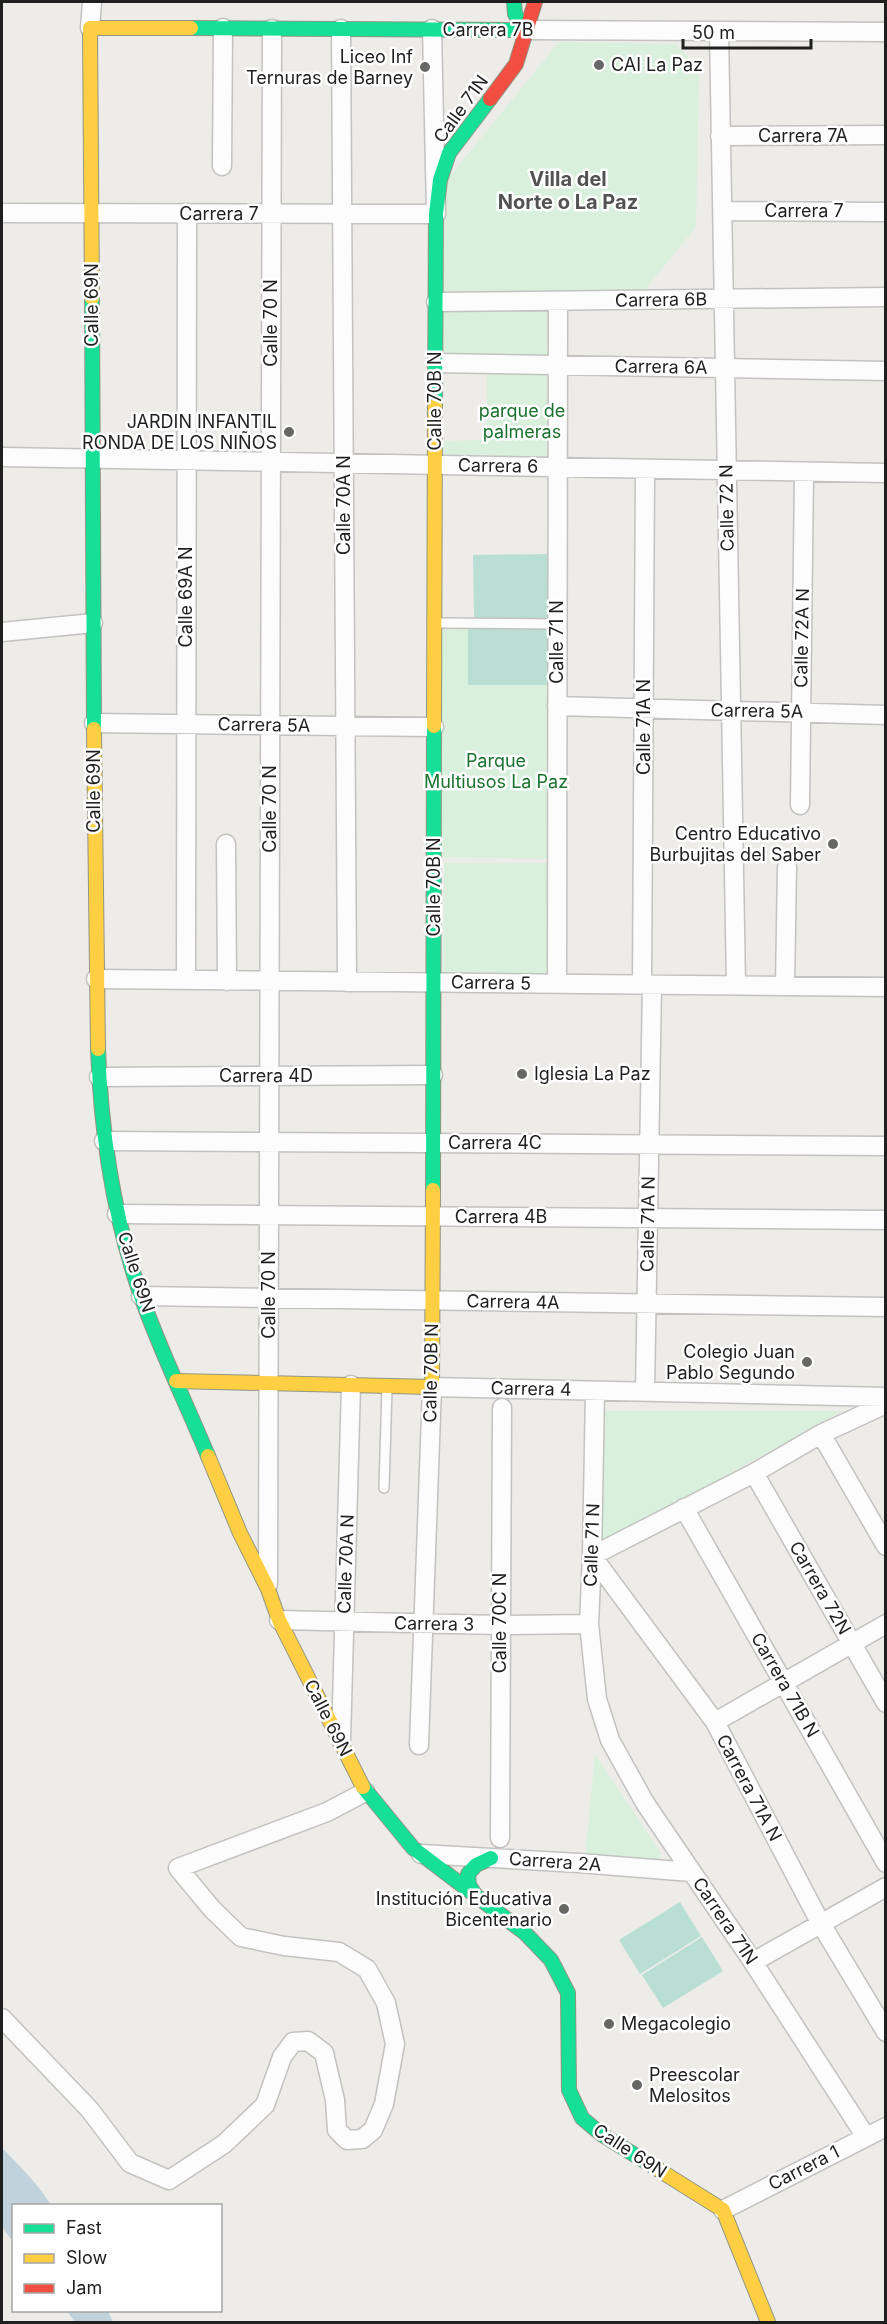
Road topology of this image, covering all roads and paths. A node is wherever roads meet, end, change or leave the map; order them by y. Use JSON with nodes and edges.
{"nodes":[{"id":1,"x":92,"y":2,"type":"edge"},
{"id":2,"x":514,"y":2,"type":"edge"},
{"id":3,"x":535,"y":2,"type":"edge"},
{"id":4,"x":90,"y":28,"type":"junction"},
{"id":5,"x":224,"y":28,"type":"junction"},
{"id":6,"x":272,"y":28,"type":"junction"},
{"id":7,"x":341,"y":29,"type":"junction"},
{"id":8,"x":432,"y":29,"type":"junction"},
{"id":9,"x":525,"y":30,"type":"junction"},
{"id":10,"x":718,"y":31,"type":"junction"},
{"id":11,"x":885,"y":32,"type":"edge"},
{"id":12,"x":885,"y":135,"type":"edge"},
{"id":13,"x":720,"y":136,"type":"junction"},
{"id":14,"x":222,"y":166,"type":"dead end"},
{"id":15,"x":722,"y":211,"type":"junction"},
{"id":16,"x":885,"y":212,"type":"edge"},
{"id":17,"x":2,"y":213,"type":"edge"},
{"id":18,"x":91,"y":213,"type":"junction"},
{"id":19,"x":187,"y":213,"type":"junction"},
{"id":20,"x":272,"y":214,"type":"junction"},
{"id":21,"x":342,"y":214,"type":"junction"},
{"id":22,"x":436,"y":214,"type":"junction"},
{"id":23,"x":885,"y":297,"type":"edge"},
{"id":24,"x":723,"y":299,"type":"junction"},
{"id":25,"x":558,"y":300,"type":"junction"},
{"id":26,"x":436,"y":302,"type":"junction"},
{"id":27,"x":435,"y":363,"type":"junction"},
{"id":28,"x":558,"y":366,"type":"junction"},
{"id":29,"x":724,"y":368,"type":"junction"},
{"id":30,"x":885,"y":371,"type":"edge"},
{"id":31,"x":2,"y":456,"type":"edge"},
{"id":32,"x":92,"y":459,"type":"junction"},
{"id":33,"x":186,"y":461,"type":"junction"},
{"id":34,"x":271,"y":462,"type":"junction"},
{"id":35,"x":344,"y":464,"type":"junction"},
{"id":36,"x":435,"y":465,"type":"junction"},
{"id":37,"x":557,"y":467,"type":"junction"},
{"id":38,"x":645,"y":469,"type":"junction"},
{"id":39,"x":726,"y":471,"type":"junction"},
{"id":40,"x":804,"y":472,"type":"junction"},
{"id":41,"x":885,"y":473,"type":"edge"},
{"id":42,"x":93,"y":623,"type":"junction"},
{"id":43,"x":435,"y":623,"type":"junction"},
{"id":44,"x":557,"y":624,"type":"junction"},
{"id":45,"x":2,"y":632,"type":"edge"},
{"id":46,"x":557,"y":706,"type":"junction"},
{"id":47,"x":644,"y":708,"type":"junction"},
{"id":48,"x":730,"y":711,"type":"junction"},
{"id":49,"x":801,"y":712,"type":"junction"},
{"id":50,"x":885,"y":715,"type":"edge"},
{"id":51,"x":94,"y":723,"type":"junction"},
{"id":52,"x":186,"y":724,"type":"junction"},
{"id":53,"x":270,"y":725,"type":"junction"},
{"id":54,"x":345,"y":726,"type":"junction"},
{"id":55,"x":434,"y":727,"type":"junction"},
{"id":56,"x":800,"y":805,"type":"dead end"},
{"id":57,"x":226,"y":844,"type":"dead end"},
{"id":58,"x":787,"y":867,"type":"dead end"},
{"id":59,"x":96,"y":979,"type":"junction"},
{"id":60,"x":186,"y":980,"type":"junction"},
{"id":61,"x":226,"y":981,"type":"junction"},
{"id":62,"x":269,"y":981,"type":"junction"},
{"id":63,"x":346,"y":982,"type":"junction"},
{"id":64,"x":433,"y":983,"type":"junction"},
{"id":65,"x":556,"y":984,"type":"junction"},
{"id":66,"x":647,"y":985,"type":"junction"},
{"id":67,"x":736,"y":986,"type":"junction"},
{"id":68,"x":785,"y":986,"type":"junction"},
{"id":69,"x":885,"y":987,"type":"edge"},
{"id":70,"x":433,"y":1075,"type":"junction"},
{"id":71,"x":269,"y":1076,"type":"junction"},
{"id":72,"x":99,"y":1077,"type":"junction"},
{"id":73,"x":104,"y":1140,"type":"junction"},
{"id":74,"x":269,"y":1142,"type":"junction"},
{"id":75,"x":433,"y":1143,"type":"junction"},
{"id":76,"x":649,"y":1144,"type":"junction"},
{"id":77,"x":885,"y":1146,"type":"edge"},
{"id":78,"x":117,"y":1214,"type":"junction"},
{"id":79,"x":269,"y":1215,"type":"junction"},
{"id":80,"x":432,"y":1216,"type":"junction"},
{"id":81,"x":648,"y":1218,"type":"junction"},
{"id":82,"x":885,"y":1220,"type":"edge"},
{"id":83,"x":141,"y":1296,"type":"junction"},
{"id":84,"x":268,"y":1298,"type":"junction"},
{"id":85,"x":432,"y":1300,"type":"junction"},
{"id":86,"x":647,"y":1304,"type":"junction"},
{"id":87,"x":885,"y":1307,"type":"edge"},
{"id":88,"x":176,"y":1381,"type":"junction"},
{"id":89,"x":268,"y":1383,"type":"junction"},
{"id":90,"x":351,"y":1385,"type":"junction"},
{"id":91,"x":387,"y":1386,"type":"junction"},
{"id":92,"x":432,"y":1387,"type":"junction"},
{"id":93,"x":595,"y":1390,"type":"junction"},
{"id":94,"x":645,"y":1392,"type":"junction"},
{"id":95,"x":885,"y":1397,"type":"edge"},
{"id":96,"x":885,"y":1404,"type":"edge"},
{"id":97,"x":501,"y":1408,"type":"dead end"},
{"id":98,"x":821,"y":1434,"type":"junction"},
{"id":99,"x":754,"y":1473,"type":"junction"},
{"id":100,"x":384,"y":1488,"type":"dead end"},
{"id":101,"x":684,"y":1508,"type":"junction"},
{"id":102,"x":885,"y":1546,"type":"edge"},
{"id":103,"x":592,"y":1556,"type":"junction"},
{"id":104,"x":268,"y":1589,"type":"junction"},
{"id":105,"x":279,"y":1620,"type":"junction"},
{"id":106,"x":344,"y":1622,"type":"junction"},
{"id":107,"x":423,"y":1623,"type":"junction"},
{"id":108,"x":589,"y":1624,"type":"junction"},
{"id":109,"x":885,"y":1624,"type":"edge"},
{"id":110,"x":499,"y":1625,"type":"junction"},
{"id":111,"x":851,"y":1644,"type":"junction"},
{"id":112,"x":783,"y":1683,"type":"junction"},
{"id":113,"x":597,"y":1699,"type":"joint"},
{"id":114,"x":885,"y":1703,"type":"edge"},
{"id":115,"x":715,"y":1722,"type":"junction"},
{"id":116,"x":341,"y":1743,"type":"junction"},
{"id":117,"x":419,"y":1745,"type":"dead end"},
{"id":118,"x":365,"y":1792,"type":"junction"},
{"id":119,"x":500,"y":1838,"type":"dead end"},
{"id":120,"x":420,"y":1854,"type":"junction"},
{"id":121,"x":491,"y":1858,"type":"junction"},
{"id":122,"x":885,"y":1863,"type":"edge"},
{"id":123,"x":691,"y":1872,"type":"junction"},
{"id":124,"x":885,"y":1887,"type":"edge"},
{"id":125,"x":478,"y":1900,"type":"junction"},
{"id":126,"x":820,"y":1924,"type":"junction"},
{"id":127,"x":753,"y":1962,"type":"junction"},
{"id":128,"x":2,"y":2018,"type":"edge"},
{"id":129,"x":885,"y":2032,"type":"edge"},
{"id":130,"x":885,"y":2127,"type":"edge"},
{"id":131,"x":866,"y":2137,"type":"junction"},
{"id":132,"x":723,"y":2210,"type":"junction"},
{"id":133,"x":768,"y":2322,"type":"edge"}],
"edges":[{"from":1,"to":4,"type":"street","name":"Calle 69N"},
{"from":2,"to":9,"type":"street"},
{"from":3,"to":9,"type":"street","name":"Calle 71N"},
{"from":4,"to":5,"type":"street","name":"Carrera 7B"},
{"from":4,"to":18,"type":"street","name":"Calle 69N"},
{"from":5,"to":6,"type":"street","name":"Carrera 7B"},
{"from":5,"to":14,"type":"street"},
{"from":6,"to":7,"type":"street","name":"Carrera 7B"},
{"from":6,"to":20,"type":"street","name":"Calle 70 N"},
{"from":7,"to":8,"type":"street","name":"Carrera 7B"},
{"from":7,"to":21,"type":"street","name":"Calle 70A N"},
{"from":8,"to":9,"type":"street","name":"Carrera 7B"},
{"from":8,"to":22,"type":"street","name":"Calle 70B N"},
{"from":9,"to":10,"type":"street","name":"Carrera 7B"},
{"from":9,"to":22,"type":"street","name":"Calle 71N"},
{"from":10,"to":11,"type":"street","name":"Carrera 7B"},
{"from":10,"to":13,"type":"street","name":"Calle 72 N"},
{"from":12,"to":13,"type":"street","name":"Carrera 7A"},
{"from":13,"to":15,"type":"street","name":"Calle 72 N"},
{"from":15,"to":16,"type":"street","name":"Carrera 7"},
{"from":15,"to":24,"type":"street","name":"Calle 72 N"},
{"from":17,"to":18,"type":"street","name":"Carrera 7"},
{"from":18,"to":19,"type":"street","name":"Carrera 7"},
{"from":18,"to":32,"type":"street","name":"Calle 69N"},
{"from":19,"to":20,"type":"street","name":"Carrera 7"},
{"from":19,"to":33,"type":"street","name":"Calle 69A N"},
{"from":20,"to":21,"type":"street","name":"Carrera 7"},
{"from":20,"to":34,"type":"street","name":"Calle 70 N"},
{"from":21,"to":22,"type":"street","name":"Carrera 7"},
{"from":21,"to":35,"type":"street","name":"Calle 70A N"},
{"from":22,"to":26,"type":"street","name":"Calle 70B N"},
{"from":23,"to":24,"type":"street","name":"Carrera 6B"},
{"from":24,"to":25,"type":"street","name":"Carrera 6B"},
{"from":24,"to":29,"type":"street","name":"Calle 72 N"},
{"from":25,"to":26,"type":"street","name":"Carrera 6B"},
{"from":25,"to":28,"type":"street","name":"Calle 71 N"},
{"from":26,"to":27,"type":"street","name":"Calle 70B N"},
{"from":27,"to":28,"type":"street","name":"Carrera 6A"},
{"from":27,"to":36,"type":"street","name":"Calle 70B N"},
{"from":28,"to":29,"type":"street","name":"Carrera 6A"},
{"from":28,"to":37,"type":"street","name":"Calle 71 N"},
{"from":29,"to":30,"type":"street","name":"Carrera 6A"},
{"from":29,"to":39,"type":"street","name":"Calle 72 N"},
{"from":31,"to":32,"type":"street","name":"Carrera 6"},
{"from":32,"to":33,"type":"street","name":"Carrera 6"},
{"from":32,"to":42,"type":"street","name":"Calle 69N"},
{"from":33,"to":34,"type":"street","name":"Carrera 6"},
{"from":33,"to":52,"type":"street","name":"Calle 69A N"},
{"from":34,"to":35,"type":"street","name":"Carrera 6"},
{"from":34,"to":53,"type":"street","name":"Calle 70 N"},
{"from":35,"to":36,"type":"street","name":"Carrera 6"},
{"from":35,"to":54,"type":"street","name":"Calle 70A N"},
{"from":36,"to":37,"type":"street","name":"Carrera 6"},
{"from":36,"to":43,"type":"street","name":"Calle 70B N"},
{"from":37,"to":38,"type":"street","name":"Carrera 6"},
{"from":37,"to":44,"type":"street","name":"Calle 71 N"},
{"from":38,"to":39,"type":"street","name":"Carrera 6"},
{"from":38,"to":47,"type":"street","name":"Calle 71A N"},
{"from":39,"to":40,"type":"street","name":"Carrera 6"},
{"from":39,"to":48,"type":"street","name":"Calle 72 N"},
{"from":40,"to":41,"type":"street","name":"Carrera 6"},
{"from":40,"to":49,"type":"street","name":"Calle 72A N"},
{"from":42,"to":45,"type":"street"},
{"from":42,"to":51,"type":"street","name":"Calle 69N"},
{"from":43,"to":44,"type":"lane"},
{"from":43,"to":55,"type":"street","name":"Calle 70B N"},
{"from":44,"to":46,"type":"street","name":"Calle 71 N"},
{"from":46,"to":47,"type":"street","name":"Carrera 5A"},
{"from":46,"to":65,"type":"street","name":"Calle 71 N"},
{"from":47,"to":48,"type":"street","name":"Carrera 5A"},
{"from":47,"to":66,"type":"street","name":"Calle 71A N"},
{"from":48,"to":49,"type":"street","name":"Carrera 5A"},
{"from":48,"to":67,"type":"street","name":"Calle 72 N"},
{"from":49,"to":50,"type":"street","name":"Carrera 5A"},
{"from":49,"to":56,"type":"street","name":"Calle 72A N"},
{"from":51,"to":52,"type":"street","name":"Carrera 5A"},
{"from":51,"to":59,"type":"street","name":"Calle 69N"},
{"from":52,"to":53,"type":"street","name":"Carrera 5A"},
{"from":52,"to":60,"type":"street","name":"Calle 69A N"},
{"from":53,"to":54,"type":"street","name":"Carrera 5A"},
{"from":53,"to":62,"type":"street","name":"Calle 70 N"},
{"from":54,"to":55,"type":"street","name":"Carrera 5A"},
{"from":54,"to":63,"type":"street","name":"Calle 70A N"},
{"from":55,"to":64,"type":"street","name":"Calle 70B N"},
{"from":57,"to":61,"type":"street"},
{"from":58,"to":68,"type":"street"},
{"from":59,"to":60,"type":"street","name":"Carrera 5"},
{"from":59,"to":72,"type":"street","name":"Calle 69N"},
{"from":60,"to":61,"type":"street","name":"Carrera 5"},
{"from":61,"to":62,"type":"street","name":"Carrera 5"},
{"from":62,"to":63,"type":"street","name":"Carrera 5"},
{"from":62,"to":71,"type":"street","name":"Calle 70 N"},
{"from":63,"to":64,"type":"street","name":"Carrera 5"},
{"from":64,"to":65,"type":"street","name":"Carrera 5"},
{"from":64,"to":70,"type":"street","name":"Calle 70B N"},
{"from":65,"to":66,"type":"street","name":"Carrera 5"},
{"from":66,"to":67,"type":"street","name":"Carrera 5"},
{"from":66,"to":76,"type":"street","name":"Calle 71A N"},
{"from":67,"to":68,"type":"street","name":"Carrera 5"},
{"from":68,"to":69,"type":"street","name":"Carrera 5"},
{"from":70,"to":71,"type":"street","name":"Carrera 4D"},
{"from":70,"to":75,"type":"street","name":"Calle 70B N"},
{"from":71,"to":72,"type":"street","name":"Carrera 4D"},
{"from":71,"to":74,"type":"street","name":"Calle 70 N"},
{"from":72,"to":73,"type":"street","name":"Calle 69N"},
{"from":73,"to":74,"type":"street","name":"Carrera 4C"},
{"from":73,"to":78,"type":"street","name":"Calle 69N"},
{"from":74,"to":75,"type":"street","name":"Carrera 4C"},
{"from":74,"to":79,"type":"street","name":"Calle 70 N"},
{"from":75,"to":76,"type":"street","name":"Carrera 4C"},
{"from":75,"to":80,"type":"street","name":"Calle 70B N"},
{"from":76,"to":77,"type":"street","name":"Carrera 4C"},
{"from":76,"to":81,"type":"street","name":"Calle 71A N"},
{"from":78,"to":79,"type":"street","name":"Carrera 4B"},
{"from":78,"to":83,"type":"street","name":"Calle 69N"},
{"from":79,"to":80,"type":"street","name":"Carrera 4B"},
{"from":79,"to":84,"type":"street","name":"Calle 70 N"},
{"from":80,"to":81,"type":"street","name":"Carrera 4B"},
{"from":80,"to":85,"type":"street","name":"Calle 70B N"},
{"from":81,"to":82,"type":"street","name":"Carrera 4B"},
{"from":81,"to":86,"type":"street","name":"Calle 71A N"},
{"from":83,"to":84,"type":"street","name":"Carrera 4A"},
{"from":83,"to":88,"type":"street","name":"Calle 69N"},
{"from":84,"to":85,"type":"street","name":"Carrera 4A"},
{"from":84,"to":89,"type":"street","name":"Calle 70 N"},
{"from":85,"to":86,"type":"street","name":"Carrera 4A"},
{"from":85,"to":92,"type":"street","name":"Calle 70B N"},
{"from":86,"to":87,"type":"street","name":"Carrera 4A"},
{"from":86,"to":94,"type":"street","name":"Calle 71A N"},
{"from":88,"to":89,"type":"street","name":"Carrera 4"},
{"from":88,"to":104,"type":"street","name":"Calle 69N"},
{"from":89,"to":90,"type":"street","name":"Carrera 4"},
{"from":89,"to":104,"type":"street","name":"Calle 70 N"},
{"from":90,"to":91,"type":"street","name":"Carrera 4"},
{"from":90,"to":106,"type":"street","name":"Calle 70A N"},
{"from":91,"to":92,"type":"street","name":"Carrera 4"},
{"from":91,"to":100,"type":"lane"},
{"from":92,"to":93,"type":"street","name":"Carrera 4"},
{"from":92,"to":107,"type":"street","name":"Calle 70B N"},
{"from":93,"to":94,"type":"street","name":"Carrera 4"},
{"from":93,"to":103,"type":"street","name":"Calle 71 N"},
{"from":94,"to":95,"type":"street","name":"Carrera 4"},
{"from":96,"to":98,"type":"street"},
{"from":97,"to":110,"type":"street","name":"Calle 70C N"},
{"from":98,"to":99,"type":"street"},
{"from":98,"to":102,"type":"street"},
{"from":99,"to":101,"type":"street"},
{"from":99,"to":111,"type":"street","name":"Carrera 72N"},
{"from":101,"to":103,"type":"street"},
{"from":101,"to":112,"type":"street","name":"Carrera 71B N"},
{"from":103,"to":108,"type":"street","name":"Calle 71 N"},
{"from":103,"to":115,"type":"street","name":"Carrera 71A N"},
{"from":104,"to":105,"type":"street","name":"Calle 69N"},
{"from":105,"to":106,"type":"street","name":"Carrera 3"},
{"from":105,"to":116,"type":"street","name":"Calle 69N"},
{"from":106,"to":107,"type":"street","name":"Carrera 3"},
{"from":106,"to":116,"type":"street","name":"Calle 70A N"},
{"from":107,"to":110,"type":"street","name":"Carrera 3"},
{"from":107,"to":117,"type":"street","name":"Calle 70B N"},
{"from":108,"to":110,"type":"street","name":"Carrera 3"},
{"from":108,"to":113,"type":"street","name":"Calle 71 N"},
{"from":109,"to":111,"type":"street"},
{"from":110,"to":119,"type":"street","name":"Calle 70C N"},
{"from":111,"to":112,"type":"street"},
{"from":111,"to":114,"type":"street","name":"Carrera 72N"},
{"from":112,"to":115,"type":"street"},
{"from":112,"to":122,"type":"street","name":"Carrera 71B N"},
{"from":113,"to":123,"type":"street","name":"Carrera 71N"},
{"from":115,"to":126,"type":"street","name":"Carrera 71A N"},
{"from":116,"to":118,"type":"street","name":"Calle 69N"},
{"from":118,"to":120,"type":"street","name":"Calle 69N"},
{"from":118,"to":128,"type":"street"},
{"from":120,"to":121,"type":"street","name":"Carrera 2A"},
{"from":120,"to":125,"type":"street","name":"Calle 69N"},
{"from":121,"to":123,"type":"street","name":"Carrera 2A"},
{"from":121,"to":125,"type":"street"},
{"from":123,"to":127,"type":"street","name":"Carrera 71N"},
{"from":124,"to":126,"type":"street"},
{"from":125,"to":132,"type":"street","name":"Calle 69N"},
{"from":126,"to":127,"type":"street"},
{"from":126,"to":129,"type":"street","name":"Carrera 71A N"},
{"from":127,"to":131,"type":"street","name":"Carrera 71N"},
{"from":130,"to":131,"type":"street","name":"Carrera 1"},
{"from":131,"to":132,"type":"street","name":"Carrera 1"},
{"from":132,"to":133,"type":"street"}]}
